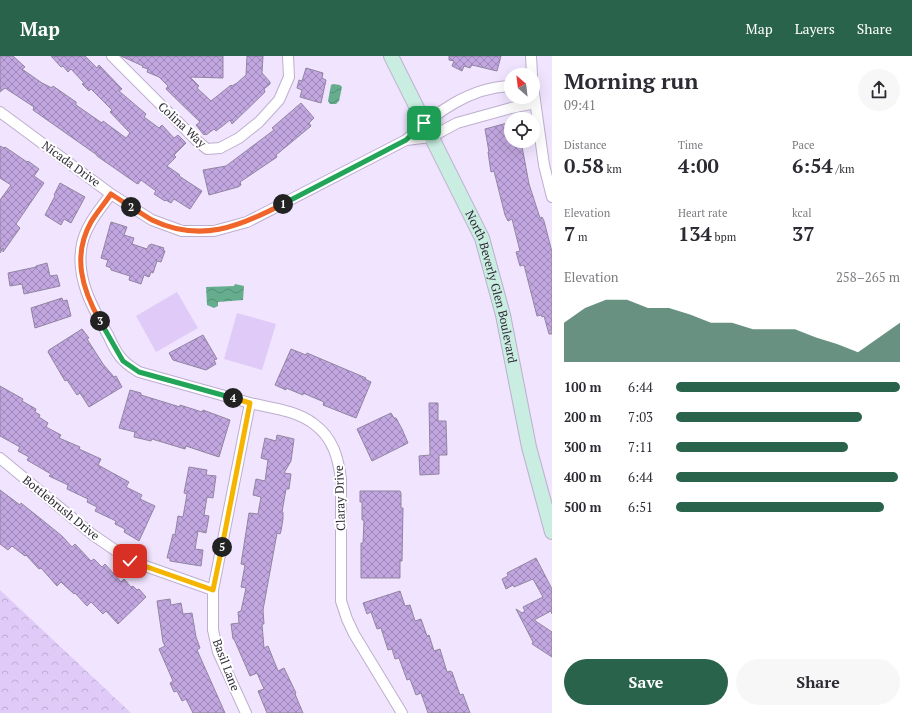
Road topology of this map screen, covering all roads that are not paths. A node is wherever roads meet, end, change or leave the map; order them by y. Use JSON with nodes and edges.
{"nodes":[{"id":1,"x":112,"y":56,"type":"edge"},
{"id":2,"x":288,"y":56,"type":"edge"},
{"id":3,"x":391,"y":56,"type":"edge"},
{"id":4,"x":531,"y":56,"type":"edge"},
{"id":5,"x":532,"y":68,"type":"edge"},
{"id":6,"x":504,"y":87,"type":"edge"},
{"id":7,"x":530,"y":104,"type":"edge"},
{"id":8,"x":535,"y":104,"type":"edge"},
{"id":9,"x":0,"y":112,"type":"edge"},
{"id":10,"x":424,"y":123,"type":"junction"},
{"id":11,"x":430,"y":136,"type":"junction"},
{"id":12,"x":406,"y":140,"type":"junction"},
{"id":13,"x":111,"y":194,"type":"junction"},
{"id":14,"x":552,"y":197,"type":"edge"},
{"id":15,"x":250,"y":403,"type":"junction"},
{"id":16,"x":0,"y":458,"type":"edge"},
{"id":17,"x":552,"y":532,"type":"edge"},
{"id":18,"x":213,"y":590,"type":"junction"},
{"id":19,"x":246,"y":713,"type":"edge"},
{"id":20,"x":402,"y":713,"type":"edge"}],
"edges":[{"from":1,"to":2,"type":"street","name":"Colina Way"},
{"from":3,"to":10,"type":"main road","name":"North Beverly Glen Boulevard"},
{"from":4,"to":5,"type":"street"},
{"from":6,"to":10,"type":"street","name":"Nicada Drive"},
{"from":7,"to":11,"type":"street","name":"Nicada Drive"},
{"from":8,"to":14,"type":"street"},
{"from":9,"to":13,"type":"street","name":"Nicada Drive"},
{"from":10,"to":11,"type":"main road","name":"North Beverly Glen Boulevard"},
{"from":10,"to":12,"type":"street","name":"Nicada Drive"},
{"from":11,"to":12,"type":"street","name":"Nicada Drive"},
{"from":11,"to":17,"type":"main road","name":"North Beverly Glen Boulevard"},
{"from":12,"to":13,"type":"street","name":"Nicada Drive"},
{"from":13,"to":15,"type":"street","name":"Claray Drive"},
{"from":15,"to":18,"type":"street","name":"Basil Lane"},
{"from":15,"to":20,"type":"street","name":"Claray Drive"},
{"from":16,"to":18,"type":"street","name":"Bottlebrush Drive"},
{"from":18,"to":19,"type":"street","name":"Basil Lane"}]}
